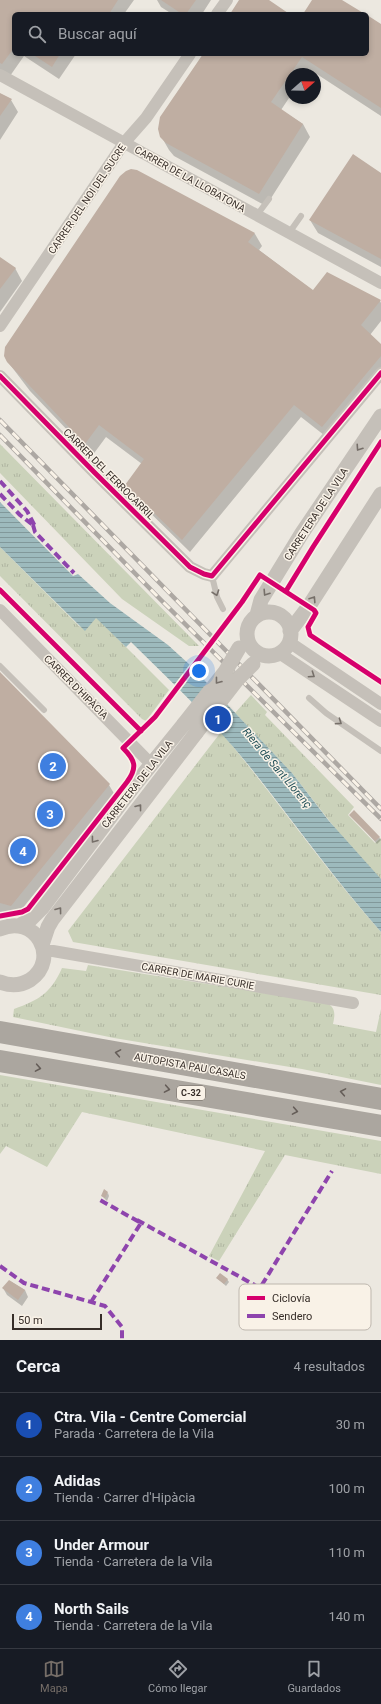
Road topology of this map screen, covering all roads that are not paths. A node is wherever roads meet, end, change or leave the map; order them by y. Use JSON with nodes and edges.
{"nodes":[{"id":1,"x":227,"y":0,"type":"edge"},
{"id":2,"x":218,"y":12,"type":"edge"},
{"id":3,"x":189,"y":56,"type":"edge"},
{"id":4,"x":0,"y":75,"type":"edge"},
{"id":5,"x":124,"y":143,"type":"junction"},
{"id":6,"x":269,"y":199,"type":"dead end"},
{"id":7,"x":257,"y":215,"type":"junction"},
{"id":8,"x":301,"y":216,"type":"dead end"},
{"id":9,"x":289,"y":233,"type":"junction"},
{"id":10,"x":381,"y":283,"type":"edge"},
{"id":11,"x":0,"y":326,"type":"edge"},
{"id":12,"x":381,"y":373,"type":"edge"},
{"id":13,"x":0,"y":376,"type":"edge"},
{"id":14,"x":381,"y":416,"type":"edge"},
{"id":15,"x":381,"y":494,"type":"edge"},
{"id":16,"x":212,"y":576,"type":"junction"},
{"id":17,"x":223,"y":609,"type":"dead end"},
{"id":18,"x":0,"y":610,"type":"edge"},
{"id":19,"x":257,"y":615,"type":"junction"},
{"id":20,"x":247,"y":633,"type":"junction"},
{"id":21,"x":286,"y":642,"type":"junction"},
{"id":22,"x":258,"y":659,"type":"junction"},
{"id":23,"x":0,"y":666,"type":"edge"},
{"id":24,"x":309,"y":698,"type":"dead end"},
{"id":25,"x":381,"y":704,"type":"edge"},
{"id":26,"x":44,"y":710,"type":"dead end"},
{"id":27,"x":381,"y":721,"type":"edge"},
{"id":28,"x":381,"y":751,"type":"edge"},
{"id":29,"x":152,"y":765,"type":"junction"},
{"id":30,"x":19,"y":926,"type":"junction"},
{"id":31,"x":0,"y":929,"type":"edge"},
{"id":32,"x":42,"y":948,"type":"junction"},
{"id":33,"x":0,"y":982,"type":"edge"},
{"id":34,"x":353,"y":1003,"type":"dead end"},
{"id":35,"x":0,"y":1032,"type":"edge"},
{"id":36,"x":0,"y":1061,"type":"edge"},
{"id":37,"x":381,"y":1099,"type":"edge"},
{"id":38,"x":381,"y":1126,"type":"edge"}],
"edges":[{"from":1,"to":2,"type":"street"},
{"from":3,"to":5,"type":"street","name":"CARRER DEL NOI DEL SUCRE"},
{"from":4,"to":5,"type":"street","name":"CARRER DE LA LLOBATONA"},
{"from":5,"to":7,"type":"street","name":"CARRER DE LA LLOBATONA"},
{"from":5,"to":11,"type":"street","name":"CARRER DEL NOI DEL SUCRE"},
{"from":6,"to":7,"type":"lane"},
{"from":7,"to":9,"type":"street","name":"CARRER DE LA LLOBATONA"},
{"from":8,"to":9,"type":"lane"},
{"from":9,"to":10,"type":"street","name":"CARRER DE LA LLOBATONA"},
{"from":12,"to":16,"type":"street"},
{"from":13,"to":16,"type":"street","name":"CARRER DEL FERROCARRIL"},
{"from":14,"to":19,"type":"street","name":"CARRETERA DE LA VILA","one_way":true},
{"from":21,"to":15,"type":"street","one_way":true},
{"from":16,"to":17,"type":"lane","one_way":true},
{"from":18,"to":29,"type":"street","name":"CARRER D'HIPÀCIA"},
{"from":19,"to":20,"type":"street"},
{"from":19,"to":21,"type":"street"},
{"from":20,"to":22,"type":"street"},
{"from":20,"to":29,"type":"street","name":"CARRETERA DE LA VILA","one_way":true,"bridge":true},
{"from":21,"to":22,"type":"street"},
{"from":21,"to":25,"type":"street"},
{"from":21,"to":27,"type":"street","one_way":true},
{"from":32,"to":22,"type":"street","name":"CARRETERA DE LA VILA","one_way":true,"bridge":true},
{"from":23,"to":26,"type":"lane"},
{"from":24,"to":28,"type":"lane","one_way":true},
{"from":29,"to":30,"type":"street","name":"CARRETERA DE LA VILA","one_way":true},
{"from":30,"to":31,"type":"street"},
{"from":30,"to":32,"type":"street"},
{"from":32,"to":33,"type":"street","name":"CARRETERA DE LA VILA"},
{"from":32,"to":34,"type":"street","name":"CARRER DE MARIE CURIE"},
{"from":37,"to":35,"type":"highway","name":"AUTOPISTA PAU CASALS","one_way":true},
{"from":36,"to":38,"type":"highway","number":"C-32","one_way":true}]}
